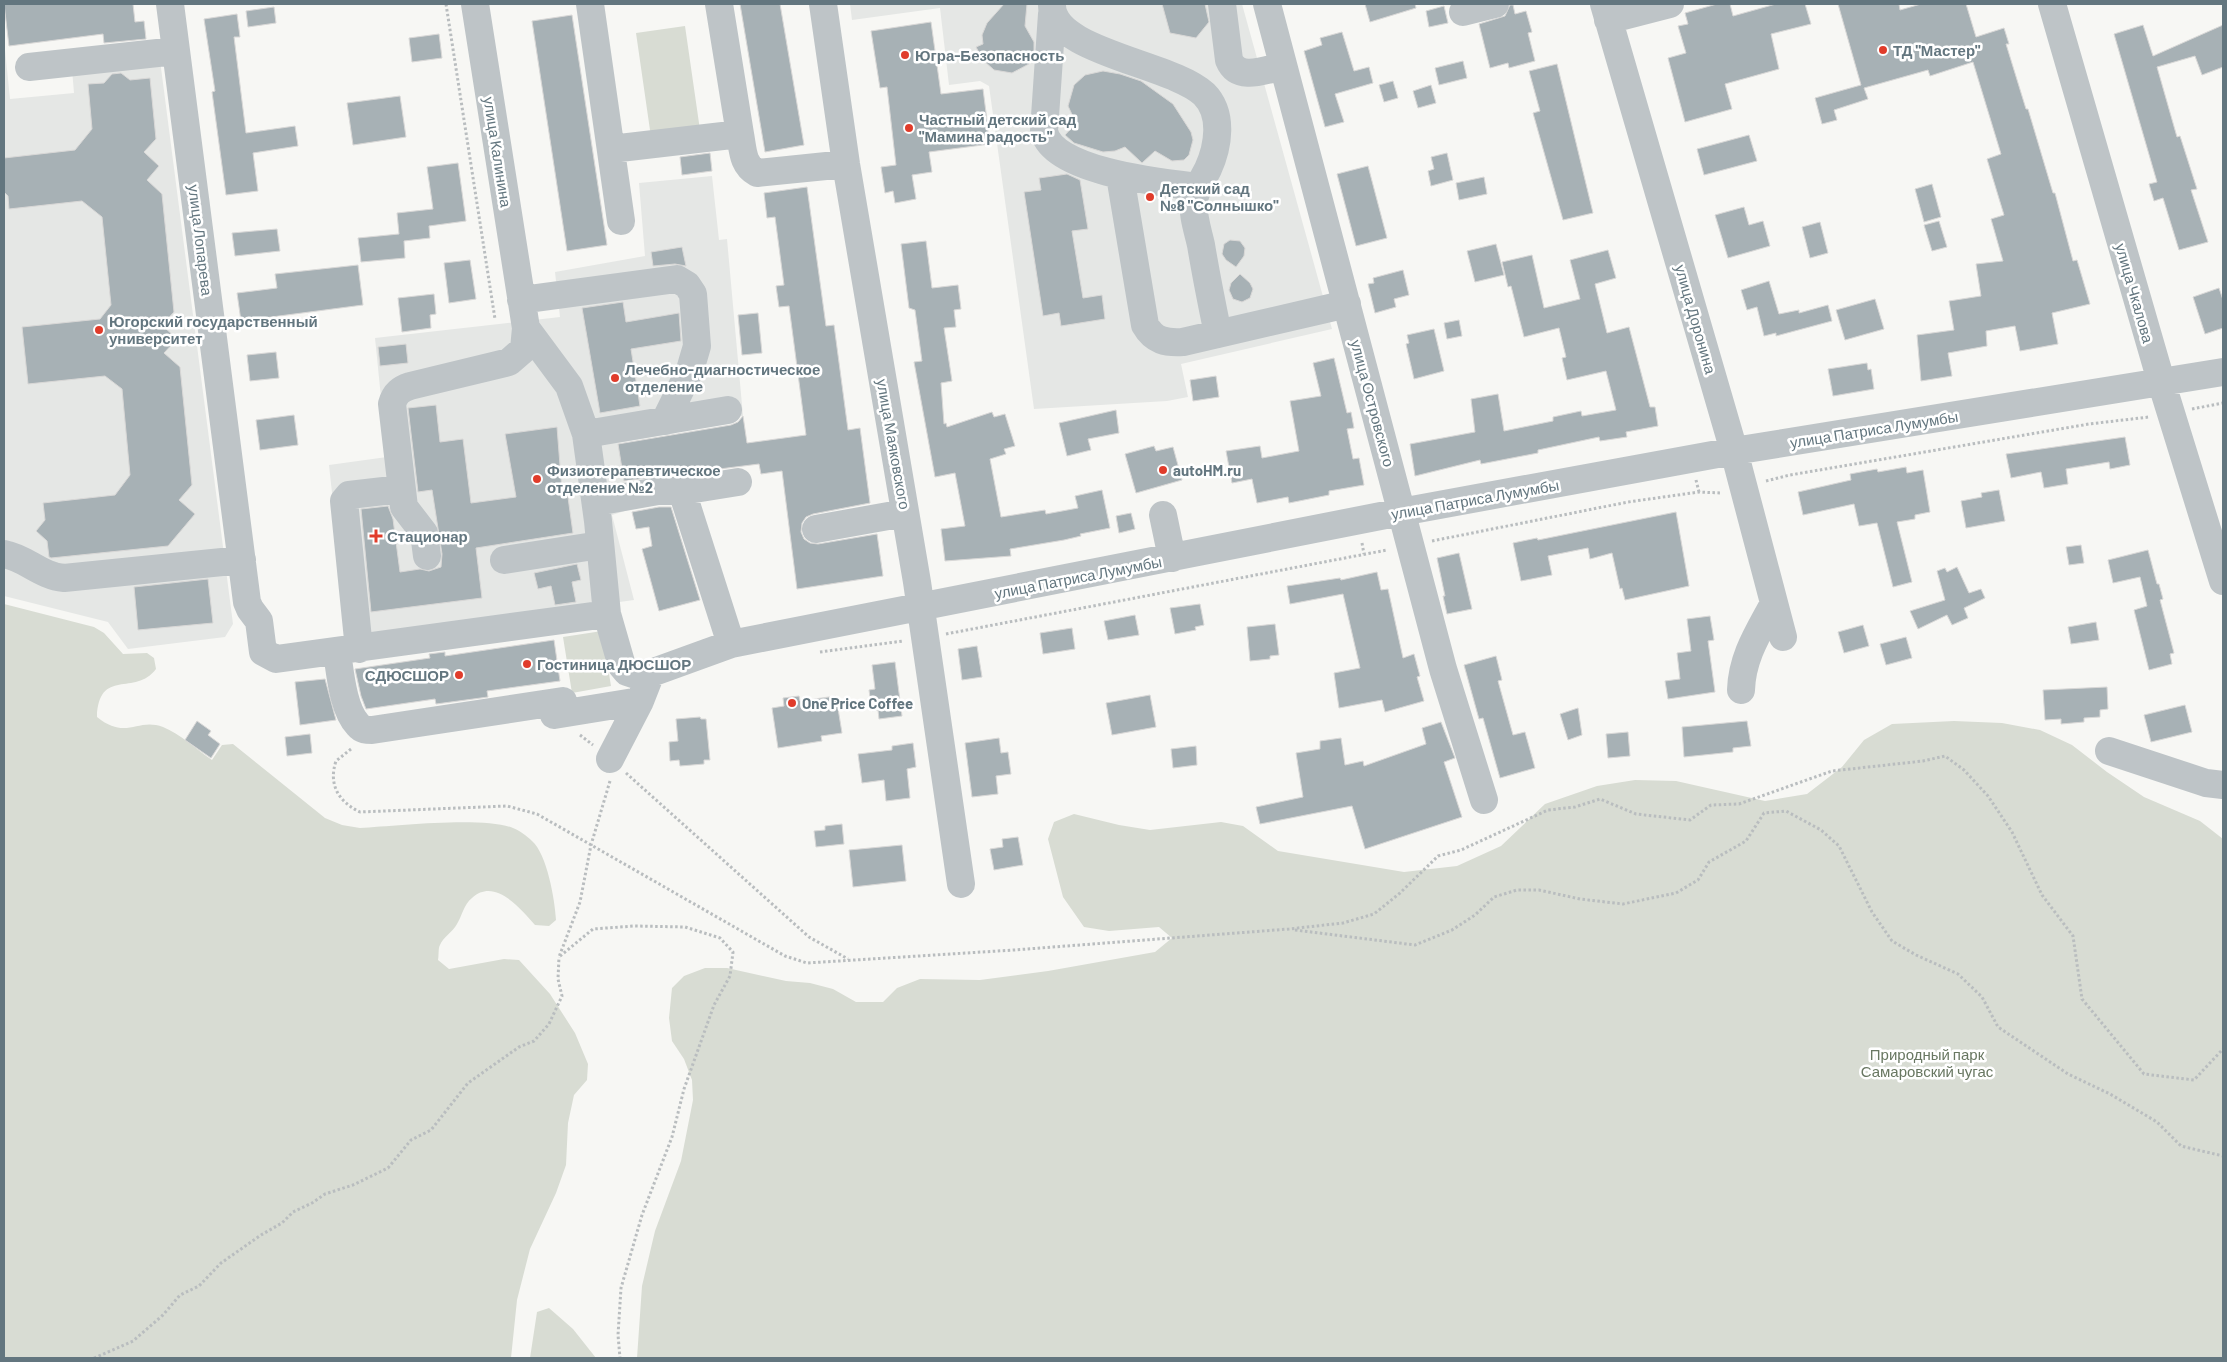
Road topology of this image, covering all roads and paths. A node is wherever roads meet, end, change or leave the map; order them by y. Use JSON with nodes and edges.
{"nodes":[{"id":1,"x":170,"y":4,"type":"edge"},
{"id":2,"x":446,"y":4,"type":"edge"},
{"id":3,"x":475,"y":4,"type":"edge"},
{"id":4,"x":590,"y":4,"type":"edge"},
{"id":5,"x":719,"y":4,"type":"edge"},
{"id":6,"x":823,"y":4,"type":"edge"},
{"id":7,"x":1222,"y":4,"type":"edge"},
{"id":8,"x":1267,"y":4,"type":"edge"},
{"id":9,"x":1495,"y":4,"type":"edge"},
{"id":10,"x":1670,"y":4,"type":"edge"},
{"id":11,"x":2052,"y":4,"type":"edge"},
{"id":12,"x":1052,"y":9,"type":"edge"},
{"id":13,"x":1463,"y":12,"type":"dead end"},
{"id":14,"x":1606,"y":12,"type":"edge"},
{"id":15,"x":176,"y":51,"type":"junction"},
{"id":16,"x":1283,"y":66,"type":"junction"},
{"id":17,"x":28,"y":67,"type":"dead end"},
{"id":18,"x":740,"y":134,"type":"junction"},
{"id":19,"x":611,"y":149,"type":"junction"},
{"id":20,"x":846,"y":164,"type":"junction"},
{"id":21,"x":1120,"y":176,"type":"junction"},
{"id":22,"x":1199,"y":187,"type":"junction"},
{"id":23,"x":621,"y":221,"type":"dead end"},
{"id":24,"x":521,"y":300,"type":"junction"},
{"id":25,"x":1347,"y":304,"type":"junction"},
{"id":26,"x":495,"y":319,"type":"dead end"},
{"id":27,"x":526,"y":328,"type":"junction"},
{"id":28,"x":1218,"y":334,"type":"junction"},
{"id":29,"x":2223,"y":372,"type":"edge"},
{"id":30,"x":2161,"y":381,"type":"junction"},
{"id":31,"x":2223,"y":403,"type":"edge"},
{"id":32,"x":728,"y":410,"type":"dead end"},
{"id":33,"x":2171,"y":413,"type":"junction"},
{"id":34,"x":665,"y":421,"type":"junction"},
{"id":35,"x":586,"y":434,"type":"junction"},
{"id":36,"x":1734,"y":452,"type":"junction"},
{"id":37,"x":738,"y":482,"type":"dead end"},
{"id":38,"x":1744,"y":488,"type":"junction"},
{"id":39,"x":402,"y":489,"type":"junction"},
{"id":40,"x":682,"y":492,"type":"junction"},
{"id":41,"x":596,"y":502,"type":"junction"},
{"id":42,"x":1401,"y":512,"type":"junction"},
{"id":43,"x":905,"y":513,"type":"junction"},
{"id":44,"x":1164,"y":515,"type":"dead end"},
{"id":45,"x":816,"y":529,"type":"dead end"},
{"id":46,"x":600,"y":545,"type":"junction"},
{"id":47,"x":1410,"y":545,"type":"junction"},
{"id":48,"x":4,"y":554,"type":"edge"},
{"id":49,"x":426,"y":556,"type":"dead end"},
{"id":50,"x":1172,"y":558,"type":"junction"},
{"id":51,"x":242,"y":560,"type":"junction"},
{"id":52,"x":504,"y":560,"type":"dead end"},
{"id":53,"x":2223,"y":581,"type":"edge"},
{"id":54,"x":1773,"y":605,"type":"junction"},
{"id":55,"x":921,"y":607,"type":"junction"},
{"id":56,"x":607,"y":614,"type":"junction"},
{"id":57,"x":926,"y":637,"type":"junction"},
{"id":58,"x":1783,"y":637,"type":"dead end"},
{"id":59,"x":731,"y":644,"type":"junction"},
{"id":60,"x":348,"y":651,"type":"junction"},
{"id":61,"x":816,"y":652,"type":"dead end"},
{"id":62,"x":651,"y":673,"type":"junction"},
{"id":63,"x":1741,"y":690,"type":"dead end"},
{"id":64,"x":640,"y":701,"type":"junction"},
{"id":65,"x":558,"y":708,"type":"junction"},
{"id":66,"x":2110,"y":751,"type":"dead end"},
{"id":67,"x":613,"y":761,"type":"junction"},
{"id":68,"x":333,"y":781,"type":"dead end"},
{"id":69,"x":2223,"y":785,"type":"edge"},
{"id":70,"x":1484,"y":800,"type":"dead end"},
{"id":71,"x":591,"y":845,"type":"junction"},
{"id":72,"x":961,"y":884,"type":"dead end"},
{"id":73,"x":1289,"y":929,"type":"junction"},
{"id":74,"x":559,"y":957,"type":"junction"},
{"id":75,"x":848,"y":959,"type":"junction"},
{"id":76,"x":2223,"y":1049,"type":"edge"},
{"id":77,"x":2223,"y":1156,"type":"edge"},
{"id":78,"x":94,"y":1358,"type":"edge"},
{"id":79,"x":620,"y":1358,"type":"edge"}],
"edges":[{"from":1,"to":15,"type":"street","name":"улица Лопарева"},
{"from":2,"to":26,"type":"path"},
{"from":3,"to":24,"type":"street","name":"улица Калинина"},
{"from":4,"to":19,"type":"street"},
{"from":5,"to":18,"type":"street"},
{"from":6,"to":20,"type":"street","name":"улица Маяковского"},
{"from":7,"to":16,"type":"street"},
{"from":8,"to":16,"type":"street","name":"улица Островского"},
{"from":9,"to":13,"type":"street"},
{"from":10,"to":14,"type":"street"},
{"from":11,"to":30,"type":"street","name":"улица Чкалова"},
{"from":12,"to":21,"type":"street"},
{"from":12,"to":22,"type":"street"},
{"from":14,"to":36,"type":"street","name":"улица Доронина"},
{"from":15,"to":17,"type":"street"},
{"from":15,"to":51,"type":"street","name":"улица Лопарева"},
{"from":16,"to":25,"type":"street","name":"улица Островского"},
{"from":18,"to":19,"type":"street"},
{"from":18,"to":20,"type":"street"},
{"from":19,"to":23,"type":"street"},
{"from":20,"to":43,"type":"street","name":"улица Маяковского"},
{"from":21,"to":22,"type":"street"},
{"from":21,"to":28,"type":"street"},
{"from":22,"to":28,"type":"street"},
{"from":24,"to":27,"type":"street","name":"улица Калинина"},
{"from":24,"to":34,"type":"street"},
{"from":25,"to":28,"type":"street"},
{"from":25,"to":42,"type":"street","name":"улица Островского"},
{"from":27,"to":35,"type":"street"},
{"from":27,"to":39,"type":"street"},
{"from":29,"to":30,"type":"street","name":"улица Патриса Лумумбы"},
{"from":30,"to":33,"type":"street","name":"улица Чкалова"},
{"from":30,"to":36,"type":"street","name":"улица Патриса Лумумбы"},
{"from":31,"to":33,"type":"path"},
{"from":32,"to":34,"type":"street"},
{"from":33,"to":38,"type":"path"},
{"from":33,"to":53,"type":"street","name":"улица Чкалова"},
{"from":34,"to":35,"type":"street"},
{"from":35,"to":41,"type":"street"},
{"from":36,"to":38,"type":"street","name":"улица Доронина"},
{"from":36,"to":42,"type":"street","name":"улица Патриса Лумумбы"},
{"from":37,"to":40,"type":"street"},
{"from":38,"to":47,"type":"path"},
{"from":38,"to":54,"type":"street","name":"улица Доронина"},
{"from":39,"to":49,"type":"street"},
{"from":39,"to":60,"type":"street"},
{"from":40,"to":41,"type":"street"},
{"from":40,"to":59,"type":"street"},
{"from":41,"to":46,"type":"street"},
{"from":42,"to":47,"type":"street","name":"улица Островского"},
{"from":42,"to":50,"type":"street","name":"улица Патриса Лумумбы"},
{"from":43,"to":45,"type":"street"},
{"from":43,"to":55,"type":"street","name":"улица Маяковского"},
{"from":44,"to":50,"type":"street"},
{"from":46,"to":52,"type":"street"},
{"from":46,"to":56,"type":"street"},
{"from":47,"to":57,"type":"path"},
{"from":47,"to":70,"type":"street","name":"улица Островского"},
{"from":48,"to":51,"type":"street"},
{"from":50,"to":55,"type":"street","name":"улица Патриса Лумумбы"},
{"from":51,"to":60,"type":"street","name":"улица Лопарева"},
{"from":54,"to":58,"type":"street","name":"улица Доронина"},
{"from":54,"to":63,"type":"street"},
{"from":55,"to":57,"type":"street","name":"улица Маяковского"},
{"from":55,"to":59,"type":"street","name":"улица Патриса Лумумбы"},
{"from":56,"to":60,"type":"street","name":"улица Лопарева"},
{"from":56,"to":62,"type":"street"},
{"from":57,"to":61,"type":"path"},
{"from":57,"to":72,"type":"street","name":"улица Маяковского"},
{"from":59,"to":62,"type":"street","name":"улица Патриса Лумумбы"},
{"from":60,"to":65,"type":"street"},
{"from":62,"to":64,"type":"street"},
{"from":64,"to":65,"type":"street"},
{"from":64,"to":67,"type":"street"},
{"from":65,"to":67,"type":"path"},
{"from":66,"to":69,"type":"street"},
{"from":67,"to":71,"type":"path"},
{"from":67,"to":75,"type":"path"},
{"from":68,"to":71,"type":"path"},
{"from":71,"to":74,"type":"path"},
{"from":71,"to":75,"type":"path"},
{"from":73,"to":75,"type":"path"},
{"from":73,"to":76,"type":"path"},
{"from":73,"to":77,"type":"path"},
{"from":74,"to":78,"type":"path"},
{"from":74,"to":79,"type":"path"}]}
